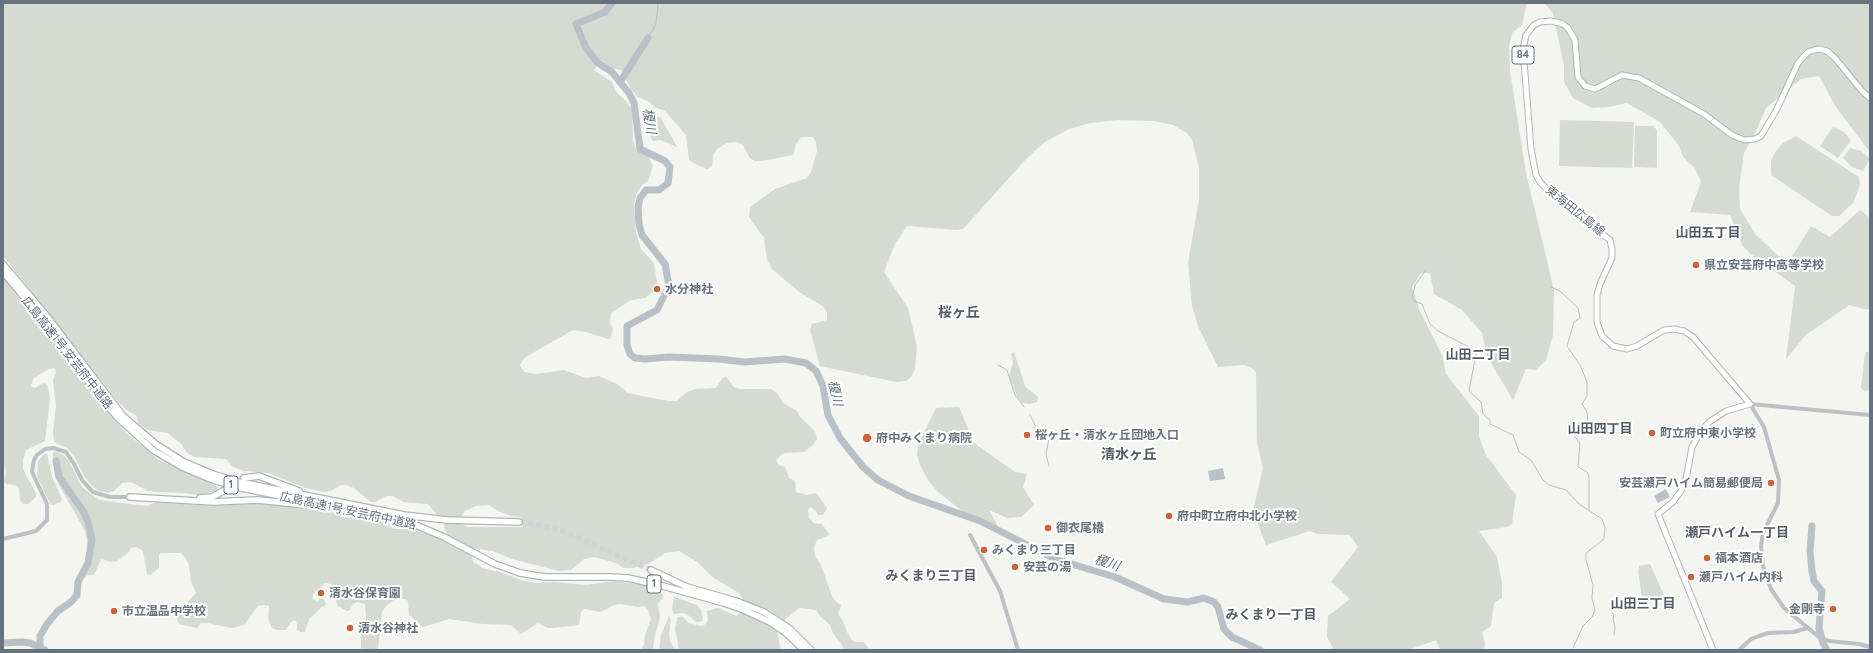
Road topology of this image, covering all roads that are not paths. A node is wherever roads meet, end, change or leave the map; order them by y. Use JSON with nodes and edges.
{"nodes":[{"id":1,"x":1870,"y":98,"type":"edge"},
{"id":2,"x":3,"y":258,"type":"edge"},
{"id":3,"x":3,"y":264,"type":"edge"},
{"id":4,"x":3,"y":272,"type":"edge"},
{"id":5,"x":28,"y":293,"type":"junction"},
{"id":6,"x":78,"y":362,"type":"junction"},
{"id":7,"x":1750,"y":404,"type":"junction"},
{"id":8,"x":1870,"y":415,"type":"edge"},
{"id":9,"x":244,"y":478,"type":"dead end"},
{"id":10,"x":225,"y":490,"type":"dead end"},
{"id":11,"x":130,"y":498,"type":"junction"},
{"id":12,"x":364,"y":510,"type":"junction"},
{"id":13,"x":519,"y":522,"type":"tunnel mouth"},
{"id":14,"x":970,"y":535,"type":"dead end"},
{"id":15,"x":3,"y":539,"type":"edge"},
{"id":16,"x":651,"y":570,"type":"tunnel mouth"},
{"id":17,"x":735,"y":604,"type":"junction"},
{"id":18,"x":1807,"y":628,"type":"junction"},
{"id":19,"x":796,"y":637,"type":"junction"},
{"id":20,"x":1870,"y":647,"type":"edge"},
{"id":21,"x":804,"y":650,"type":"edge"},
{"id":22,"x":811,"y":650,"type":"edge"},
{"id":23,"x":1018,"y":650,"type":"edge"},
{"id":24,"x":1713,"y":650,"type":"edge"},
{"id":25,"x":1739,"y":650,"type":"edge"}],
"edges":[{"from":1,"to":7,"type":"main road","name":"東海田広島線","number":"84"},
{"from":2,"to":5,"type":"highway"},
{"from":3,"to":5,"type":"highway","name":"広島高速1号;安芸府中道路","number":"1"},
{"from":4,"to":6,"type":"highway","name":"広島高速1号;安芸府中道路","number":"1"},
{"from":5,"to":6,"type":"highway","name":"広島高速1号;安芸府中道路","number":"1"},
{"from":6,"to":12,"type":"highway","name":"広島高速1号;安芸府中道路","number":"1"},
{"from":7,"to":8,"type":"street"},
{"from":7,"to":18,"type":"street"},
{"from":7,"to":24,"type":"main road"},
{"from":9,"to":12,"type":"highway"},
{"from":10,"to":11,"type":"highway"},
{"from":11,"to":12,"type":"highway"},
{"from":11,"to":15,"type":"street"},
{"from":12,"to":13,"type":"highway","name":"広島高速1号;安芸府中道路","number":"1"},
{"from":12,"to":17,"type":"highway","name":"広島高速1号;安芸府中道路","number":"1"},
{"from":14,"to":23,"type":"street"},
{"from":16,"to":17,"type":"highway","name":"広島高速1号;安芸府中道路","number":"1"},
{"from":17,"to":19,"type":"highway","name":"広島高速1号;安芸府中道路","number":"1"},
{"from":18,"to":20,"type":"street"},
{"from":18,"to":25,"type":"street"},
{"from":19,"to":21,"type":"highway","name":"広島高速1号;安芸府中道路","number":"1"},
{"from":19,"to":22,"type":"highway","name":"広島高速1号;安芸府中道路","number":"1"}]}
